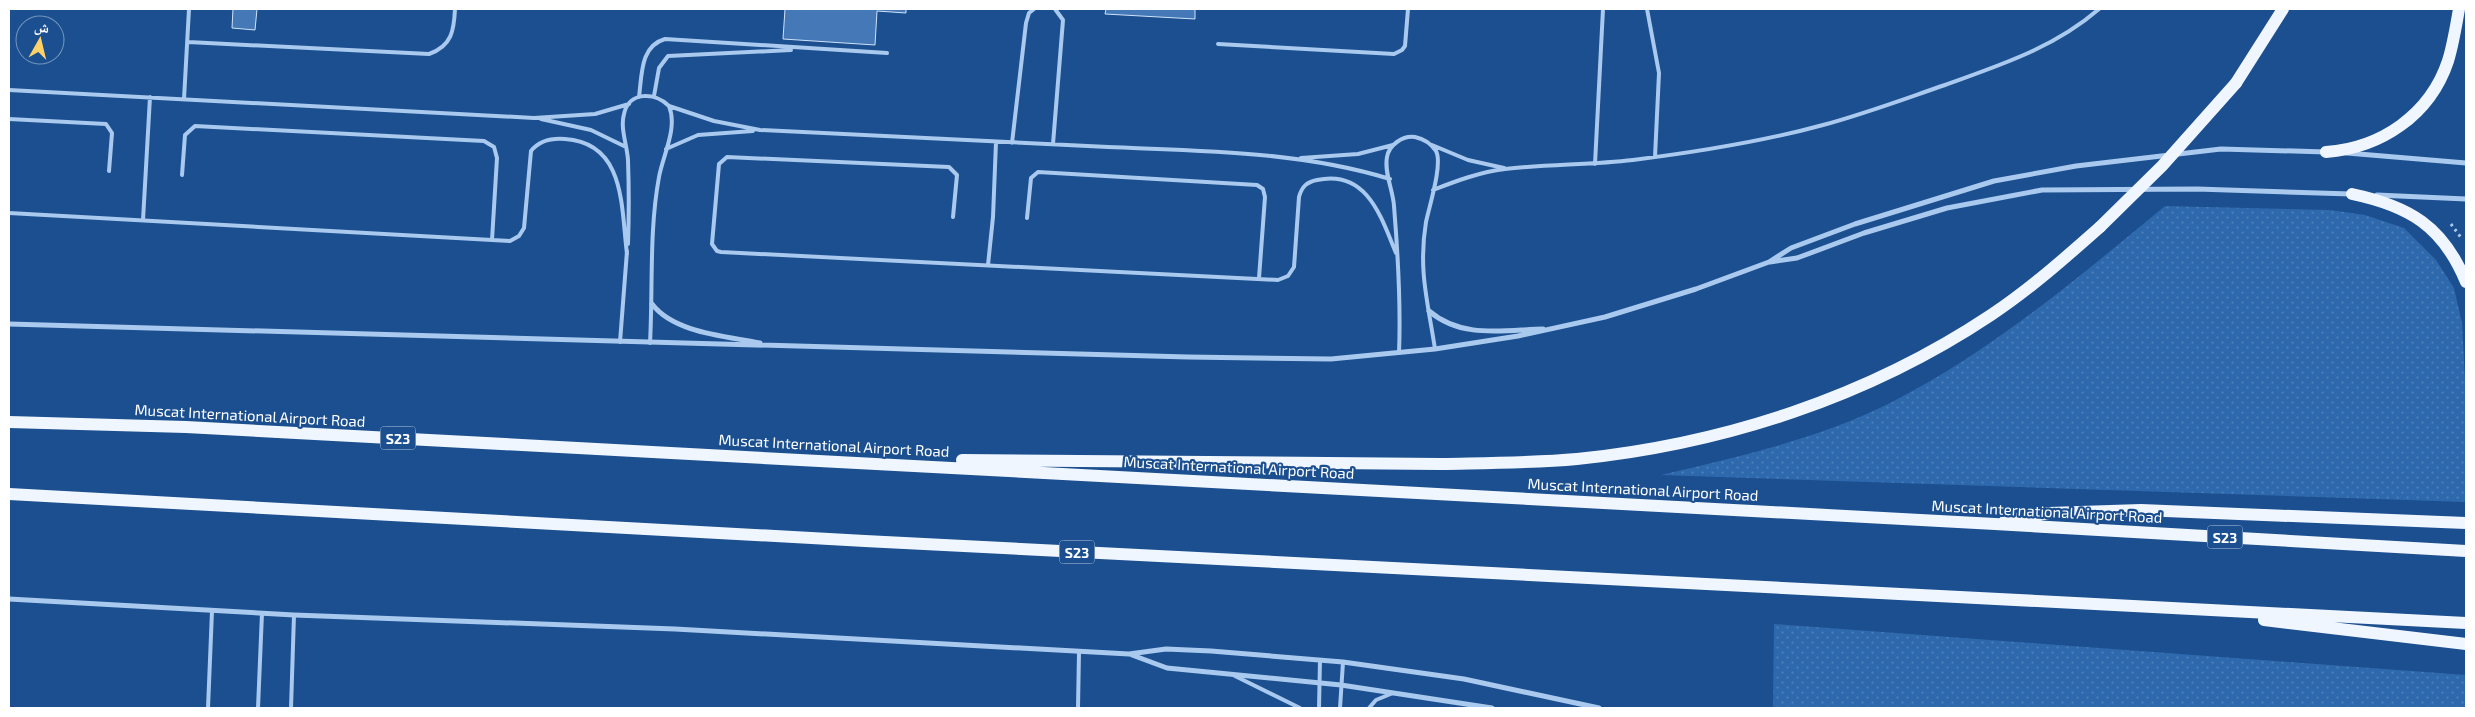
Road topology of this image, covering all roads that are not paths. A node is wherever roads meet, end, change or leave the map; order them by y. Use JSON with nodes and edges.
{"nodes":[{"id":1,"x":189,"y":9,"type":"edge"},
{"id":2,"x":455,"y":9,"type":"edge"},
{"id":3,"x":1034,"y":9,"type":"edge"},
{"id":4,"x":1056,"y":9,"type":"edge"},
{"id":5,"x":1408,"y":9,"type":"edge"},
{"id":6,"x":1603,"y":9,"type":"edge"},
{"id":7,"x":1647,"y":9,"type":"edge"},
{"id":8,"x":2099,"y":9,"type":"edge"},
{"id":9,"x":2283,"y":9,"type":"edge"},
{"id":10,"x":2459,"y":9,"type":"edge"},
{"id":11,"x":188,"y":42,"type":"junction"},
{"id":12,"x":1218,"y":44,"type":"dead end"},
{"id":13,"x":808,"y":49,"type":"junction"},
{"id":14,"x":887,"y":53,"type":"dead end"},
{"id":15,"x":9,"y":90,"type":"edge"},
{"id":16,"x":639,"y":96,"type":"junction"},
{"id":17,"x":654,"y":96,"type":"junction"},
{"id":18,"x":150,"y":98,"type":"junction"},
{"id":19,"x":184,"y":99,"type":"junction"},
{"id":20,"x":629,"y":104,"type":"junction"},
{"id":21,"x":669,"y":106,"type":"junction"},
{"id":22,"x":534,"y":118,"type":"junction"},
{"id":23,"x":9,"y":119,"type":"edge"},
{"id":24,"x":760,"y":130,"type":"junction"},
{"id":25,"x":996,"y":142,"type":"junction"},
{"id":26,"x":1012,"y":143,"type":"junction"},
{"id":27,"x":1053,"y":144,"type":"junction"},
{"id":28,"x":1393,"y":145,"type":"junction"},
{"id":29,"x":1432,"y":145,"type":"junction"},
{"id":30,"x":627,"y":147,"type":"junction"},
{"id":31,"x":666,"y":149,"type":"junction"},
{"id":32,"x":2326,"y":152,"type":"junction"},
{"id":33,"x":1656,"y":157,"type":"junction"},
{"id":34,"x":1296,"y":159,"type":"junction"},
{"id":35,"x":2466,"y":163,"type":"edge"},
{"id":36,"x":1595,"y":164,"type":"junction"},
{"id":37,"x":1506,"y":169,"type":"junction"},
{"id":38,"x":109,"y":171,"type":"dead end"},
{"id":39,"x":182,"y":175,"type":"dead end"},
{"id":40,"x":1390,"y":179,"type":"junction"},
{"id":41,"x":1433,"y":190,"type":"junction"},
{"id":42,"x":2352,"y":194,"type":"junction"},
{"id":43,"x":2466,"y":199,"type":"edge"},
{"id":44,"x":9,"y":213,"type":"edge"},
{"id":45,"x":953,"y":217,"type":"dead end"},
{"id":46,"x":1028,"y":218,"type":"dead end"},
{"id":47,"x":143,"y":220,"type":"junction"},
{"id":48,"x":492,"y":240,"type":"junction"},
{"id":49,"x":1396,"y":253,"type":"junction"},
{"id":50,"x":627,"y":254,"type":"junction"},
{"id":51,"x":1770,"y":262,"type":"junction"},
{"id":52,"x":988,"y":265,"type":"junction"},
{"id":53,"x":1259,"y":278,"type":"junction"},
{"id":54,"x":2466,"y":282,"type":"edge"},
{"id":55,"x":652,"y":304,"type":"junction"},
{"id":56,"x":1429,"y":311,"type":"junction"},
{"id":57,"x":9,"y":324,"type":"edge"},
{"id":58,"x":1558,"y":328,"type":"junction"},
{"id":59,"x":620,"y":342,"type":"junction"},
{"id":60,"x":650,"y":343,"type":"junction"},
{"id":61,"x":773,"y":346,"type":"junction"},
{"id":62,"x":1436,"y":349,"type":"junction"},
{"id":63,"x":1399,"y":354,"type":"junction"},
{"id":64,"x":9,"y":422,"type":"edge"},
{"id":65,"x":788,"y":459,"type":"junction"},
{"id":66,"x":9,"y":494,"type":"edge"},
{"id":67,"x":2466,"y":523,"type":"edge"},
{"id":68,"x":1995,"y":524,"type":"junction"},
{"id":69,"x":2460,"y":551,"type":"edge"},
{"id":70,"x":9,"y":599,"type":"edge"},
{"id":71,"x":2145,"y":606,"type":"junction"},
{"id":72,"x":212,"y":611,"type":"junction"},
{"id":73,"x":262,"y":613,"type":"junction"},
{"id":74,"x":294,"y":615,"type":"junction"},
{"id":75,"x":2461,"y":623,"type":"edge"},
{"id":76,"x":2462,"y":644,"type":"edge"},
{"id":77,"x":1079,"y":652,"type":"junction"},
{"id":78,"x":1129,"y":654,"type":"junction"},
{"id":79,"x":1320,"y":660,"type":"junction"},
{"id":80,"x":1343,"y":662,"type":"junction"},
{"id":81,"x":1233,"y":675,"type":"junction"},
{"id":82,"x":1319,"y":683,"type":"junction"},
{"id":83,"x":1341,"y":685,"type":"junction"},
{"id":84,"x":1393,"y":693,"type":"junction"},
{"id":85,"x":208,"y":708,"type":"edge"},
{"id":86,"x":258,"y":708,"type":"edge"},
{"id":87,"x":291,"y":708,"type":"edge"},
{"id":88,"x":1078,"y":708,"type":"edge"},
{"id":89,"x":1300,"y":708,"type":"edge"},
{"id":90,"x":1318,"y":708,"type":"edge"},
{"id":91,"x":1340,"y":708,"type":"edge"},
{"id":92,"x":1369,"y":708,"type":"edge"},
{"id":93,"x":1492,"y":708,"type":"edge"},
{"id":94,"x":1599,"y":708,"type":"edge"}],
"edges":[{"from":1,"to":11,"type":"lane"},
{"from":2,"to":11,"type":"lane"},
{"from":3,"to":26,"type":"lane"},
{"from":4,"to":27,"type":"lane"},
{"from":5,"to":12,"type":"lane"},
{"from":6,"to":36,"type":"lane"},
{"from":7,"to":33,"type":"lane"},
{"from":8,"to":33,"type":"lane"},
{"from":9,"to":65,"type":"main road","bridge":true},
{"from":10,"to":32,"type":"main road"},
{"from":11,"to":19,"type":"lane"},
{"from":13,"to":14,"type":"lane"},
{"from":13,"to":16,"type":"lane"},
{"from":13,"to":17,"type":"lane"},
{"from":15,"to":18,"type":"lane"},
{"from":16,"to":17,"type":"lane"},
{"from":16,"to":20,"type":"lane"},
{"from":17,"to":21,"type":"lane"},
{"from":18,"to":19,"type":"lane"},
{"from":18,"to":47,"type":"lane"},
{"from":19,"to":22,"type":"lane"},
{"from":20,"to":22,"type":"lane"},
{"from":20,"to":30,"type":"lane"},
{"from":21,"to":24,"type":"lane"},
{"from":21,"to":31,"type":"lane"},
{"from":22,"to":30,"type":"lane"},
{"from":23,"to":38,"type":"lane"},
{"from":24,"to":25,"type":"lane"},
{"from":24,"to":31,"type":"lane"},
{"from":25,"to":26,"type":"lane"},
{"from":25,"to":52,"type":"lane"},
{"from":26,"to":27,"type":"lane"},
{"from":27,"to":34,"type":"lane"},
{"from":28,"to":29,"type":"lane"},
{"from":28,"to":34,"type":"lane"},
{"from":28,"to":40,"type":"lane"},
{"from":29,"to":37,"type":"lane"},
{"from":29,"to":41,"type":"lane"},
{"from":30,"to":50,"type":"lane"},
{"from":31,"to":55,"type":"lane"},
{"from":32,"to":35,"type":"street"},
{"from":32,"to":51,"type":"street"},
{"from":33,"to":36,"type":"lane"},
{"from":34,"to":40,"type":"lane"},
{"from":36,"to":37,"type":"lane"},
{"from":37,"to":41,"type":"lane"},
{"from":39,"to":48,"type":"lane"},
{"from":40,"to":49,"type":"lane"},
{"from":41,"to":56,"type":"lane"},
{"from":42,"to":43,"type":"street"},
{"from":42,"to":51,"type":"street"},
{"from":42,"to":54,"type":"main road"},
{"from":44,"to":47,"type":"lane"},
{"from":45,"to":52,"type":"lane"},
{"from":46,"to":53,"type":"lane"},
{"from":47,"to":48,"type":"lane"},
{"from":48,"to":50,"type":"lane"},
{"from":49,"to":53,"type":"lane"},
{"from":49,"to":63,"type":"lane"},
{"from":50,"to":59,"type":"lane"},
{"from":51,"to":58,"type":"street"},
{"from":52,"to":53,"type":"lane"},
{"from":55,"to":60,"type":"lane"},
{"from":55,"to":61,"type":"street"},
{"from":56,"to":58,"type":"street"},
{"from":56,"to":62,"type":"lane"},
{"from":57,"to":59,"type":"street"},
{"from":58,"to":62,"type":"street"},
{"from":59,"to":60,"type":"street"},
{"from":60,"to":61,"type":"street"},
{"from":61,"to":63,"type":"street"},
{"from":62,"to":63,"type":"street"},
{"from":64,"to":65,"type":"main road","name":"Muscat International Airport Road","number":"S23"},
{"from":65,"to":68,"type":"main road","name":"Muscat International Airport Road","number":"S23"},
{"from":66,"to":71,"type":"main road","number":"S23"},
{"from":67,"to":68,"type":"main road"},
{"from":68,"to":69,"type":"main road","name":"Muscat International Airport Road","number":"S23"},
{"from":70,"to":72,"type":"street"},
{"from":71,"to":75,"type":"main road","number":"S23"},
{"from":71,"to":76,"type":"main road"},
{"from":72,"to":73,"type":"street"},
{"from":72,"to":85,"type":"lane"},
{"from":73,"to":74,"type":"street"},
{"from":73,"to":86,"type":"lane"},
{"from":74,"to":77,"type":"street"},
{"from":74,"to":87,"type":"lane"},
{"from":77,"to":78,"type":"street"},
{"from":77,"to":88,"type":"lane"},
{"from":78,"to":79,"type":"street"},
{"from":78,"to":81,"type":"street"},
{"from":79,"to":80,"type":"street"},
{"from":79,"to":82,"type":"lane"},
{"from":80,"to":83,"type":"lane"},
{"from":80,"to":94,"type":"street"},
{"from":81,"to":82,"type":"street"},
{"from":81,"to":89,"type":"lane"},
{"from":82,"to":83,"type":"street"},
{"from":82,"to":90,"type":"lane"},
{"from":83,"to":84,"type":"street"},
{"from":83,"to":91,"type":"lane"},
{"from":84,"to":92,"type":"lane"},
{"from":84,"to":93,"type":"street"}]}
